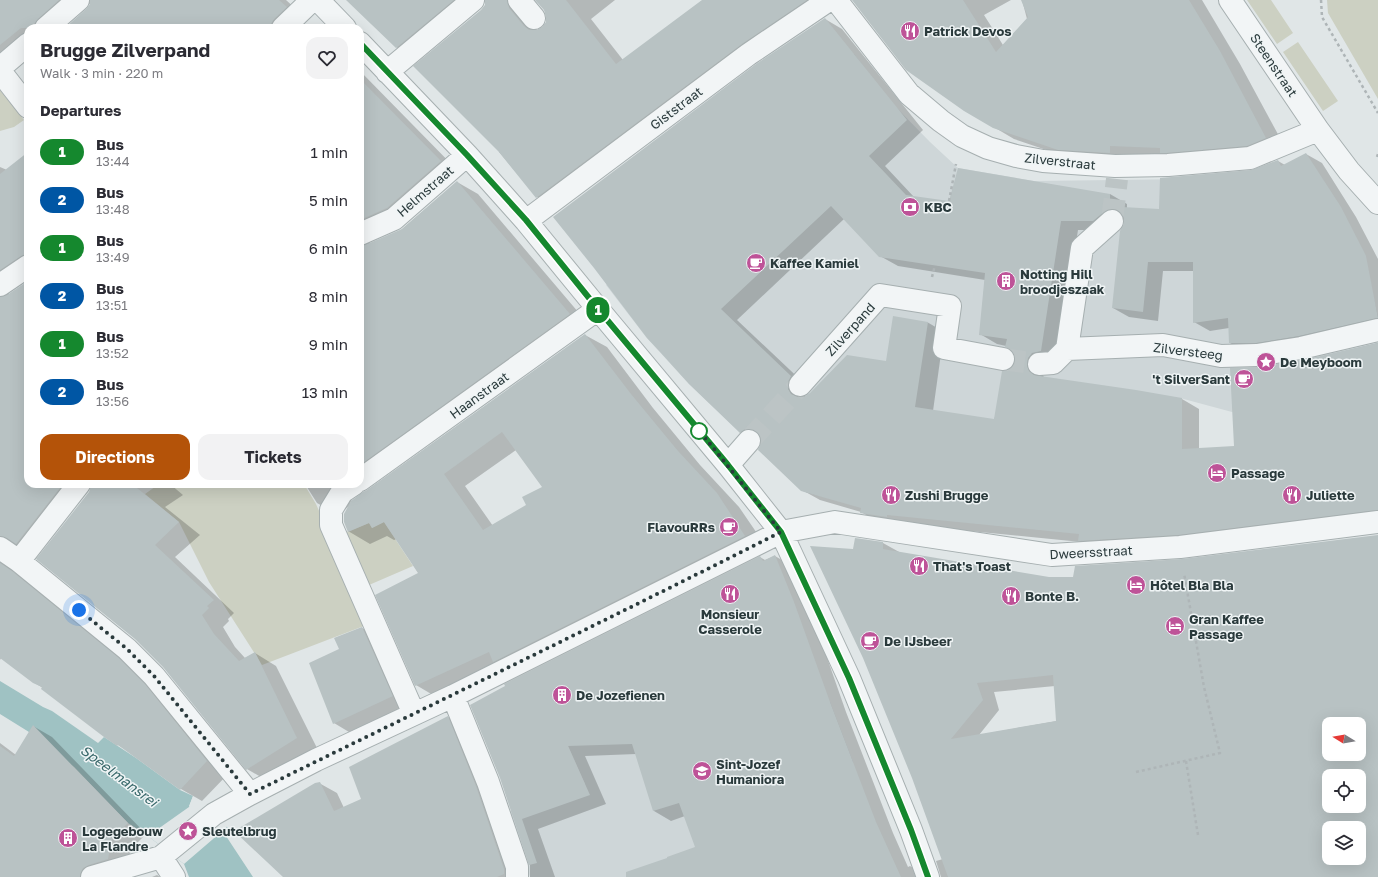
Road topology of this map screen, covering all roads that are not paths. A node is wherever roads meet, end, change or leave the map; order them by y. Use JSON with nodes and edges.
{"nodes":[{"id":1,"x":78,"y":0,"type":"edge"},
{"id":2,"x":312,"y":0,"type":"edge"},
{"id":3,"x":318,"y":0,"type":"edge"},
{"id":4,"x":473,"y":0,"type":"edge"},
{"id":5,"x":519,"y":0,"type":"edge"},
{"id":6,"x":829,"y":0,"type":"edge"},
{"id":7,"x":836,"y":0,"type":"edge"},
{"id":8,"x":1230,"y":0,"type":"edge"},
{"id":9,"x":534,"y":18,"type":"dead end"},
{"id":10,"x":51,"y":24,"type":"edge"},
{"id":11,"x":287,"y":24,"type":"edge"},
{"id":12,"x":341,"y":24,"type":"edge"},
{"id":13,"x":364,"y":47,"type":"edge"},
{"id":14,"x":24,"y":48,"type":"edge"},
{"id":15,"x":0,"y":70,"type":"edge"},
{"id":16,"x":387,"y":72,"type":"junction"},
{"id":17,"x":24,"y":102,"type":"edge"},
{"id":18,"x":1318,"y":130,"type":"junction"},
{"id":19,"x":467,"y":155,"type":"junction"},
{"id":20,"x":1378,"y":203,"type":"edge"},
{"id":21,"x":526,"y":220,"type":"junction"},
{"id":22,"x":1112,"y":221,"type":"tunnel mouth"},
{"id":23,"x":364,"y":232,"type":"edge"},
{"id":24,"x":24,"y":269,"type":"edge"},
{"id":25,"x":0,"y":285,"type":"edge"},
{"id":26,"x":598,"y":309,"type":"junction"},
{"id":27,"x":1378,"y":330,"type":"edge"},
{"id":28,"x":1067,"y":349,"type":"junction"},
{"id":29,"x":1003,"y":359,"type":"tunnel mouth"},
{"id":30,"x":1039,"y":364,"type":"tunnel mouth"},
{"id":31,"x":800,"y":385,"type":"tunnel mouth"},
{"id":32,"x":749,"y":441,"type":"tunnel mouth"},
{"id":33,"x":728,"y":465,"type":"junction"},
{"id":34,"x":364,"y":477,"type":"edge"},
{"id":35,"x":76,"y":488,"type":"edge"},
{"id":36,"x":348,"y":488,"type":"edge"},
{"id":37,"x":1378,"y":522,"type":"edge"},
{"id":38,"x":781,"y":532,"type":"junction"},
{"id":39,"x":0,"y":548,"type":"edge"},
{"id":40,"x":19,"y":561,"type":"junction"},
{"id":41,"x":453,"y":696,"type":"junction"},
{"id":42,"x":414,"y":714,"type":"junction"},
{"id":43,"x":250,"y":794,"type":"junction"},
{"id":44,"x":165,"y":854,"type":"junction"},
{"id":45,"x":92,"y":877,"type":"edge"},
{"id":46,"x":174,"y":877,"type":"edge"},
{"id":47,"x":517,"y":877,"type":"edge"},
{"id":48,"x":928,"y":877,"type":"edge"}],
"edges":[{"from":1,"to":10,"type":"street"},
{"from":2,"to":11,"type":"street"},
{"from":3,"to":12,"type":"street"},
{"from":4,"to":16,"type":"street"},
{"from":5,"to":9,"type":"street"},
{"from":6,"to":21,"type":"street","name":"Giststraat"},
{"from":7,"to":18,"type":"street","name":"Zilverstraat"},
{"from":8,"to":18,"type":"street","name":"Steenstraat"},
{"from":13,"to":16,"type":"street"},
{"from":14,"to":15,"type":"street"},
{"from":15,"to":17,"type":"street"},
{"from":16,"to":19,"type":"street"},
{"from":18,"to":20,"type":"street","name":"Steenstraat"},
{"from":19,"to":21,"type":"street"},
{"from":19,"to":23,"type":"street","name":"Helmstraat"},
{"from":21,"to":26,"type":"street"},
{"from":22,"to":28,"type":"street"},
{"from":24,"to":25,"type":"street"},
{"from":26,"to":33,"type":"street"},
{"from":26,"to":34,"type":"street","name":"Haanstraat"},
{"from":27,"to":28,"type":"street","name":"Zilversteeg"},
{"from":28,"to":30,"type":"street"},
{"from":29,"to":31,"type":"street","name":"Zilverpand"},
{"from":32,"to":33,"type":"street"},
{"from":33,"to":38,"type":"street"},
{"from":35,"to":40,"type":"street"},
{"from":36,"to":42,"type":"street"},
{"from":37,"to":38,"type":"street","name":"Dweersstraat"},
{"from":38,"to":41,"type":"street","name":"Dweersstraat"},
{"from":38,"to":48,"type":"street"},
{"from":39,"to":40,"type":"street"},
{"from":40,"to":43,"type":"street"},
{"from":41,"to":42,"type":"street","name":"Dweersstraat"},
{"from":41,"to":47,"type":"street"},
{"from":42,"to":43,"type":"street","name":"Dweersstraat"},
{"from":43,"to":44,"type":"street","name":"Dweersstraat"},
{"from":44,"to":45,"type":"street"},
{"from":44,"to":46,"type":"street"}]}
